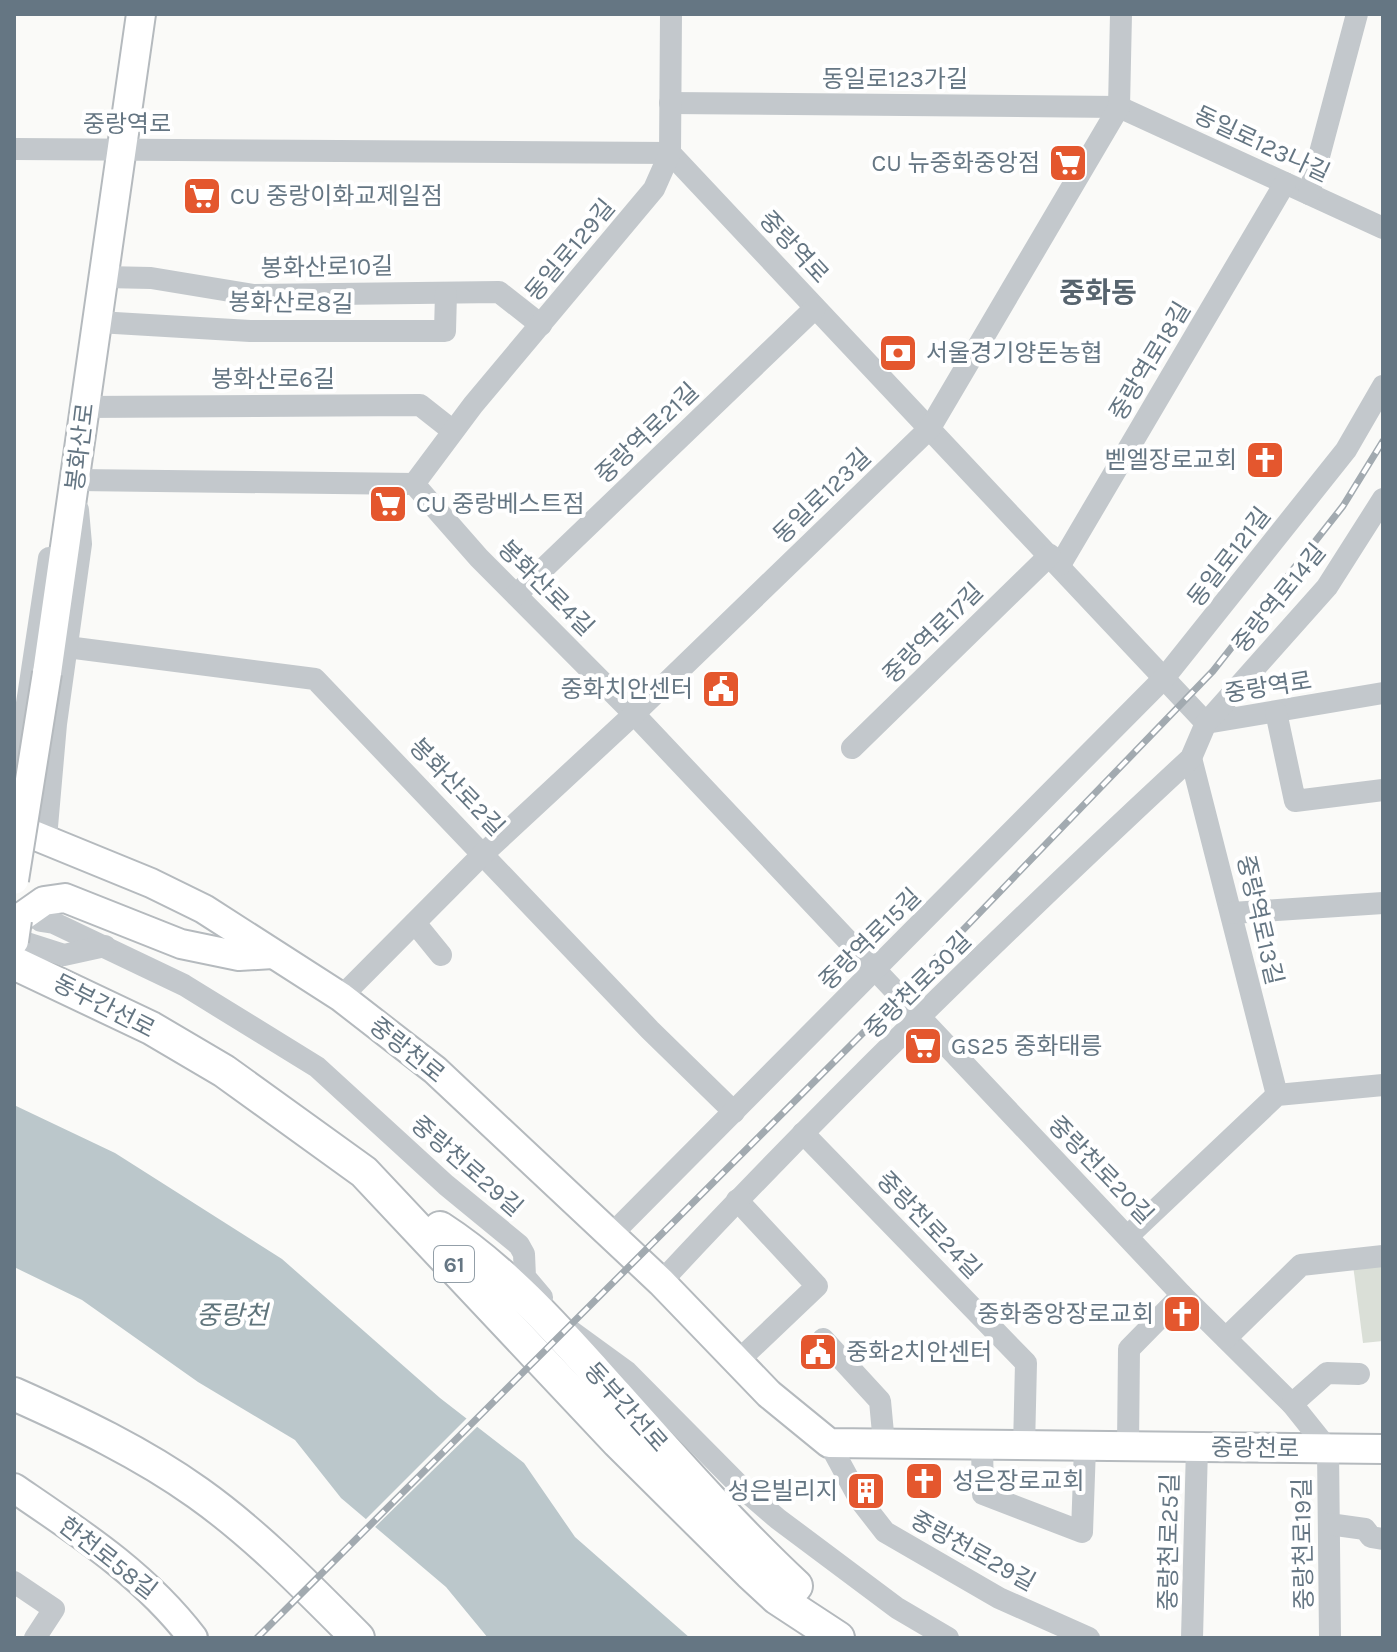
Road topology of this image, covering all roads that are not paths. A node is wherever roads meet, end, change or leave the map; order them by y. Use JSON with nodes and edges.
{"nodes":[{"id":1,"x":141,"y":14,"type":"edge"},
{"id":2,"x":671,"y":14,"type":"edge"},
{"id":3,"x":1121,"y":14,"type":"edge"},
{"id":4,"x":1357,"y":14,"type":"edge"},
{"id":5,"x":670,"y":103,"type":"junction"},
{"id":6,"x":1119,"y":107,"type":"junction"},
{"id":7,"x":14,"y":149,"type":"edge"},
{"id":8,"x":123,"y":150,"type":"junction"},
{"id":9,"x":670,"y":153,"type":"junction"},
{"id":10,"x":1285,"y":183,"type":"junction"},
{"id":11,"x":1309,"y":194,"type":"junction"},
{"id":12,"x":1383,"y":228,"type":"edge"},
{"id":13,"x":104,"y":277,"type":"junction"},
{"id":14,"x":446,"y":293,"type":"junction"},
{"id":15,"x":815,"y":308,"type":"junction"},
{"id":16,"x":98,"y":322,"type":"junction"},
{"id":17,"x":541,"y":325,"type":"junction"},
{"id":18,"x":1383,"y":386,"type":"edge"},
{"id":19,"x":85,"y":407,"type":"junction"},
{"id":20,"x":930,"y":428,"type":"junction"},
{"id":21,"x":453,"y":431,"type":"junction"},
{"id":22,"x":77,"y":483,"type":"junction"},
{"id":23,"x":414,"y":484,"type":"junction"},
{"id":24,"x":1383,"y":499,"type":"edge"},
{"id":25,"x":1055,"y":560,"type":"junction"},
{"id":26,"x":516,"y":595,"type":"junction"},
{"id":27,"x":67,"y":647,"type":"junction"},
{"id":28,"x":1165,"y":677,"type":"junction"},
{"id":29,"x":1383,"y":693,"type":"edge"},
{"id":30,"x":1276,"y":712,"type":"junction"},
{"id":31,"x":634,"y":714,"type":"junction"},
{"id":32,"x":1206,"y":723,"type":"junction"},
{"id":33,"x":852,"y":748,"type":"dead end"},
{"id":34,"x":1191,"y":758,"type":"junction"},
{"id":35,"x":14,"y":789,"type":"edge"},
{"id":36,"x":1383,"y":790,"type":"edge"},
{"id":37,"x":14,"y":827,"type":"edge"},
{"id":38,"x":46,"y":838,"type":"junction"},
{"id":39,"x":484,"y":853,"type":"junction"},
{"id":40,"x":14,"y":883,"type":"edge"},
{"id":41,"x":1383,"y":903,"type":"edge"},
{"id":42,"x":1232,"y":913,"type":"junction"},
{"id":43,"x":415,"y":923,"type":"junction"},
{"id":44,"x":21,"y":930,"type":"edge"},
{"id":45,"x":105,"y":946,"type":"junction"},
{"id":46,"x":273,"y":954,"type":"junction"},
{"id":47,"x":441,"y":955,"type":"dead end"},
{"id":48,"x":14,"y":963,"type":"edge"},
{"id":49,"x":876,"y":970,"type":"junction"},
{"id":50,"x":341,"y":997,"type":"junction"},
{"id":51,"x":921,"y":1019,"type":"junction"},
{"id":52,"x":1383,"y":1085,"type":"edge"},
{"id":53,"x":1277,"y":1095,"type":"junction"},
{"id":54,"x":734,"y":1112,"type":"junction"},
{"id":55,"x":803,"y":1133,"type":"junction"},
{"id":56,"x":387,"y":1194,"type":"junction"},
{"id":57,"x":737,"y":1200,"type":"junction"},
{"id":58,"x":611,"y":1235,"type":"junction"},
{"id":59,"x":1128,"y":1236,"type":"junction"},
{"id":60,"x":1383,"y":1256,"type":"edge"},
{"id":61,"x":661,"y":1282,"type":"junction"},
{"id":62,"x":1182,"y":1295,"type":"junction"},
{"id":63,"x":1226,"y":1338,"type":"junction"},
{"id":64,"x":823,"y":1339,"type":"dead end"},
{"id":65,"x":738,"y":1361,"type":"junction"},
{"id":66,"x":1359,"y":1374,"type":"dead end"},
{"id":67,"x":14,"y":1394,"type":"edge"},
{"id":68,"x":1292,"y":1404,"type":"junction"},
{"id":69,"x":829,"y":1443,"type":"junction"},
{"id":70,"x":884,"y":1444,"type":"junction"},
{"id":71,"x":120,"y":1446,"type":"junction"},
{"id":72,"x":1128,"y":1446,"type":"junction"},
{"id":73,"x":982,"y":1447,"type":"junction"},
{"id":74,"x":1024,"y":1447,"type":"junction"},
{"id":75,"x":1085,"y":1447,"type":"junction"},
{"id":76,"x":1197,"y":1447,"type":"junction"},
{"id":77,"x":1328,"y":1449,"type":"junction"},
{"id":78,"x":1383,"y":1449,"type":"edge"},
{"id":79,"x":14,"y":1488,"type":"edge"},
{"id":80,"x":1329,"y":1524,"type":"junction"},
{"id":81,"x":1383,"y":1539,"type":"edge"},
{"id":82,"x":14,"y":1582,"type":"edge"},
{"id":83,"x":35,"y":1638,"type":"edge"},
{"id":84,"x":193,"y":1638,"type":"edge"},
{"id":85,"x":332,"y":1638,"type":"edge"},
{"id":86,"x":358,"y":1638,"type":"edge"},
{"id":87,"x":838,"y":1638,"type":"edge"},
{"id":88,"x":850,"y":1638,"type":"edge"},
{"id":89,"x":948,"y":1638,"type":"edge"},
{"id":90,"x":1089,"y":1638,"type":"edge"},
{"id":91,"x":1192,"y":1638,"type":"edge"},
{"id":92,"x":1330,"y":1638,"type":"edge"}],
"edges":[{"from":1,"to":8,"type":"main road","name":"봉화산로"},
{"from":2,"to":5,"type":"street","name":"동일로129길"},
{"from":3,"to":6,"type":"street","name":"동일로123길"},
{"from":4,"to":11,"type":"street"},
{"from":5,"to":6,"type":"street","name":"동일로123가길"},
{"from":5,"to":9,"type":"street","name":"동일로129길"},
{"from":6,"to":10,"type":"street","name":"동일로123나길"},
{"from":6,"to":20,"type":"street","name":"동일로123길"},
{"from":7,"to":8,"type":"street","name":"중랑역로"},
{"from":8,"to":9,"type":"street","name":"중랑역로"},
{"from":8,"to":13,"type":"main road","name":"봉화산로"},
{"from":9,"to":15,"type":"street","name":"중랑역로"},
{"from":9,"to":17,"type":"street","name":"동일로129길"},
{"from":10,"to":11,"type":"street","name":"동일로123나길"},
{"from":10,"to":25,"type":"street","name":"중랑역로18길"},
{"from":11,"to":12,"type":"street","name":"동일로123나길"},
{"from":13,"to":14,"type":"street","name":"봉화산로10길"},
{"from":13,"to":16,"type":"main road","name":"봉화산로"},
{"from":14,"to":16,"type":"street","name":"봉화산로8길"},
{"from":14,"to":17,"type":"street","name":"봉화산로10길"},
{"from":15,"to":20,"type":"street","name":"중랑역로"},
{"from":15,"to":26,"type":"street","name":"중랑역로21길"},
{"from":16,"to":19,"type":"main road","name":"봉화산로"},
{"from":17,"to":21,"type":"street","name":"동일로129길"},
{"from":18,"to":28,"type":"street","name":"동일로121길"},
{"from":19,"to":21,"type":"street","name":"봉화산로6길"},
{"from":19,"to":22,"type":"main road","name":"봉화산로"},
{"from":20,"to":25,"type":"street","name":"중랑역로"},
{"from":20,"to":31,"type":"street","name":"동일로123길"},
{"from":21,"to":23,"type":"street","name":"동일로129길"},
{"from":22,"to":23,"type":"street"},
{"from":22,"to":27,"type":"street"},
{"from":22,"to":35,"type":"street"},
{"from":22,"to":40,"type":"main road","name":"봉화산로","bridge":true},
{"from":23,"to":26,"type":"street","name":"봉화산로4길"},
{"from":24,"to":32,"type":"street","name":"중랑역로14길"},
{"from":25,"to":28,"type":"street","name":"중랑역로"},
{"from":25,"to":33,"type":"street","name":"중랑역로17길"},
{"from":26,"to":31,"type":"street","name":"봉화산로4길"},
{"from":27,"to":38,"type":"street"},
{"from":27,"to":39,"type":"street","name":"봉화산로2길"},
{"from":28,"to":32,"type":"street","name":"중랑역로"},
{"from":28,"to":49,"type":"street","name":"중랑역로15길"},
{"from":29,"to":30,"type":"street","name":"중랑역로"},
{"from":30,"to":32,"type":"street","name":"중랑역로"},
{"from":30,"to":36,"type":"street"},
{"from":31,"to":39,"type":"street","name":"동일로123길"},
{"from":31,"to":49,"type":"street","name":"봉화산로4길"},
{"from":32,"to":34,"type":"street","name":"중랑천로30길"},
{"from":34,"to":42,"type":"street","name":"중랑역로13길"},
{"from":34,"to":51,"type":"street","name":"중랑천로30길"},
{"from":37,"to":38,"type":"main road","name":"중랑천로"},
{"from":38,"to":46,"type":"main road","name":"중랑천로"},
{"from":39,"to":43,"type":"street","name":"동일로123길"},
{"from":39,"to":54,"type":"street","name":"봉화산로2길"},
{"from":40,"to":44,"type":"main road","name":"봉화산로"},
{"from":41,"to":42,"type":"street"},
{"from":42,"to":53,"type":"street","name":"중랑역로13길"},
{"from":43,"to":47,"type":"street"},
{"from":43,"to":50,"type":"street","name":"동일로123길"},
{"from":44,"to":45,"type":"street","name":"중랑천로29길"},
{"from":44,"to":45,"type":"street"},
{"from":44,"to":46,"type":"main road"},
{"from":45,"to":89,"type":"street","name":"중랑천로29길"},
{"from":46,"to":50,"type":"main road","name":"중랑천로"},
{"from":48,"to":56,"type":"highway","name":"동부간선로","number":"61"},
{"from":49,"to":51,"type":"street","name":"중랑천로20길"},
{"from":49,"to":54,"type":"street","name":"중랑역로15길"},
{"from":50,"to":58,"type":"main road","name":"중랑천로"},
{"from":51,"to":55,"type":"street","name":"중랑천로30길"},
{"from":51,"to":59,"type":"street","name":"중랑천로20길"},
{"from":52,"to":53,"type":"street"},
{"from":53,"to":59,"type":"street"},
{"from":54,"to":58,"type":"street","name":"중랑역로15길"},
{"from":55,"to":57,"type":"street","name":"중랑천로30길"},
{"from":55,"to":74,"type":"street","name":"중랑천로24길"},
{"from":56,"to":87,"type":"highway","name":"동부간선로","number":"61"},
{"from":56,"to":88,"type":"highway","name":"동부간선로","number":"61"},
{"from":57,"to":61,"type":"street","name":"중랑천로30길"},
{"from":57,"to":65,"type":"street"},
{"from":58,"to":61,"type":"main road","name":"중랑천로"},
{"from":59,"to":62,"type":"street","name":"중랑천로20길"},
{"from":60,"to":63,"type":"street"},
{"from":61,"to":65,"type":"main road","name":"중랑천로"},
{"from":62,"to":63,"type":"street","name":"중랑천로20길"},
{"from":62,"to":72,"type":"street"},
{"from":63,"to":68,"type":"street","name":"중랑천로20길"},
{"from":64,"to":70,"type":"street"},
{"from":65,"to":69,"type":"main road","name":"중랑천로"},
{"from":66,"to":68,"type":"street"},
{"from":67,"to":71,"type":"highway"},
{"from":68,"to":77,"type":"street","name":"중랑천로20길"},
{"from":69,"to":70,"type":"main road","name":"중랑천로"},
{"from":69,"to":90,"type":"street","name":"중랑천로29길"},
{"from":70,"to":73,"type":"main road","name":"중랑천로"},
{"from":71,"to":85,"type":"highway"},
{"from":71,"to":86,"type":"highway"},
{"from":72,"to":75,"type":"main road","name":"중랑천로"},
{"from":72,"to":76,"type":"main road","name":"중랑천로"},
{"from":73,"to":74,"type":"main road","name":"중랑천로"},
{"from":73,"to":75,"type":"street"},
{"from":74,"to":75,"type":"main road","name":"중랑천로"},
{"from":76,"to":77,"type":"main road","name":"중랑천로"},
{"from":76,"to":91,"type":"street","name":"중랑천로25길"},
{"from":77,"to":78,"type":"main road","name":"중랑천로"},
{"from":77,"to":80,"type":"street","name":"중랑천로19길"},
{"from":79,"to":84,"type":"main road","name":"한천로58길"},
{"from":80,"to":81,"type":"street"},
{"from":80,"to":92,"type":"street","name":"중랑천로19길"},
{"from":82,"to":83,"type":"street"}]}
